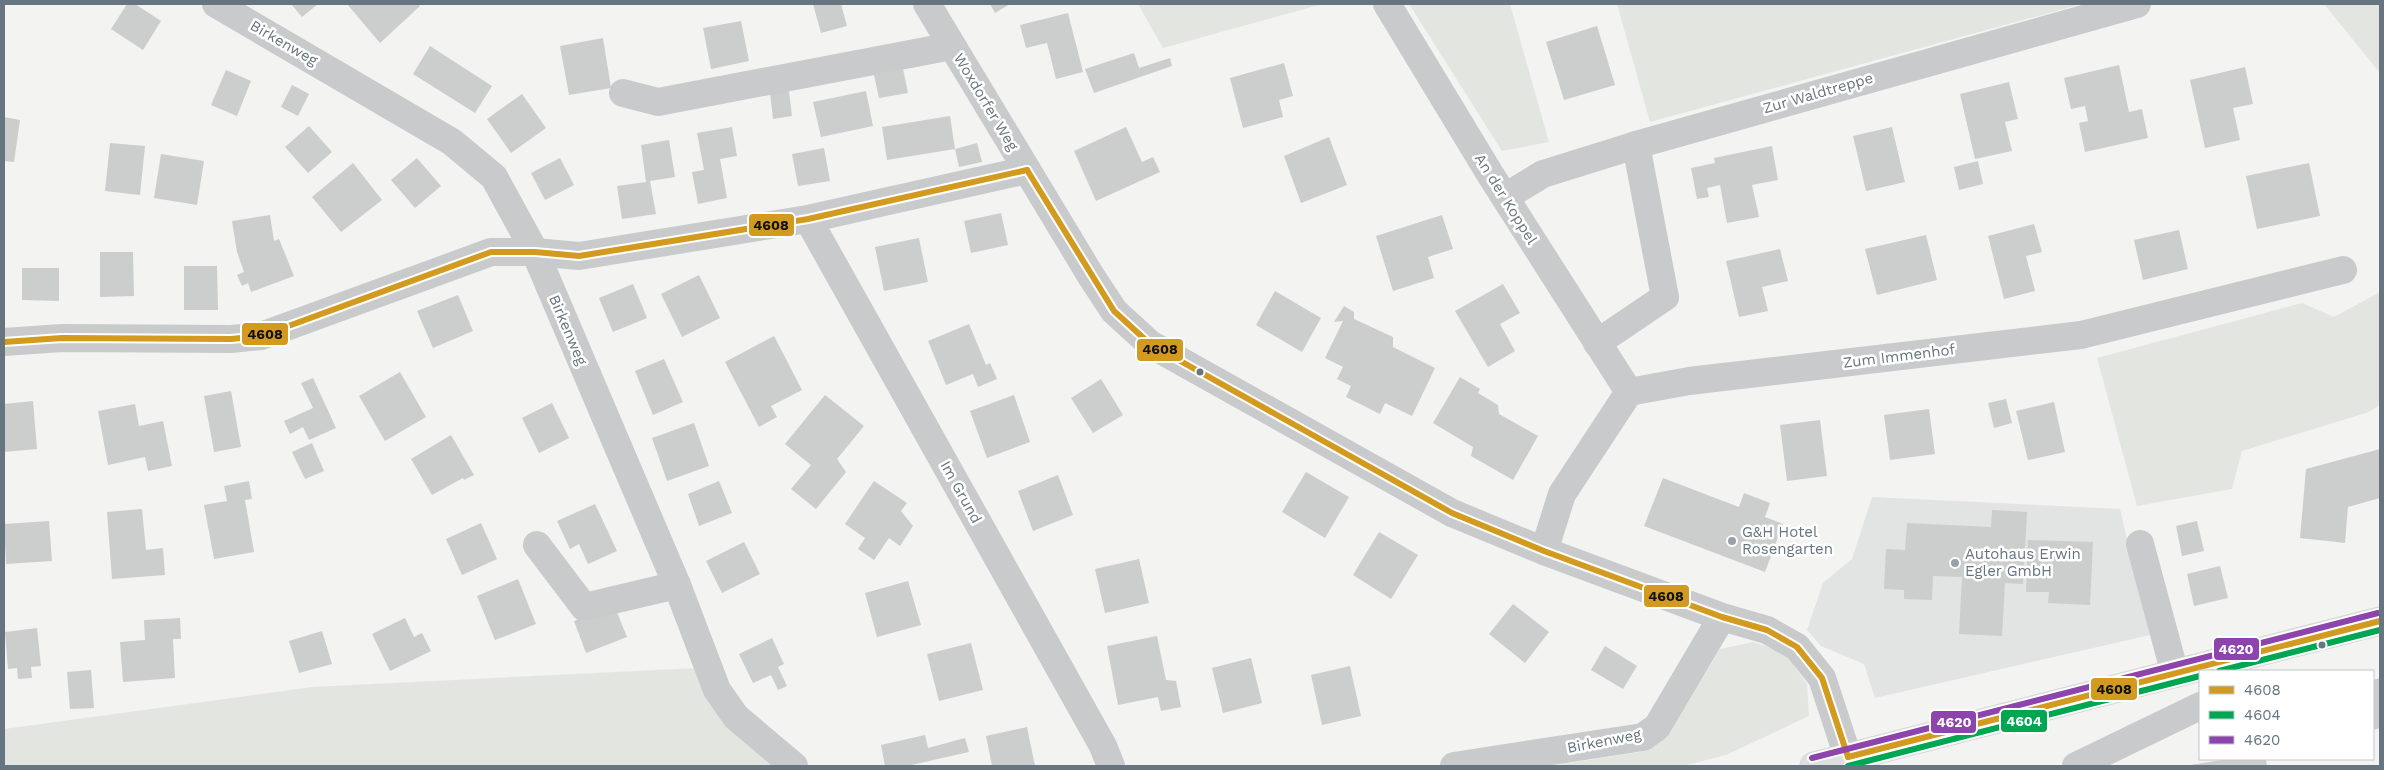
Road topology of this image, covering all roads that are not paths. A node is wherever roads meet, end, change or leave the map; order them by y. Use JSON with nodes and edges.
{"nodes":[{"id":1,"x":216,"y":4,"type":"edge"},
{"id":2,"x":927,"y":4,"type":"edge"},
{"id":3,"x":1387,"y":4,"type":"edge"},
{"id":4,"x":2137,"y":4,"type":"edge"},
{"id":5,"x":952,"y":46,"type":"junction"},
{"id":6,"x":623,"y":93,"type":"dead end"},
{"id":7,"x":1636,"y":145,"type":"junction"},
{"id":8,"x":1027,"y":170,"type":"junction"},
{"id":9,"x":1505,"y":197,"type":"junction"},
{"id":10,"x":808,"y":219,"type":"junction"},
{"id":11,"x":534,"y":252,"type":"junction"},
{"id":12,"x":2343,"y":270,"type":"dead end"},
{"id":13,"x":4,"y":342,"type":"edge"},
{"id":14,"x":1597,"y":344,"type":"junction"},
{"id":15,"x":1629,"y":392,"type":"junction"},
{"id":16,"x":2140,"y":544,"type":"dead end"},
{"id":17,"x":537,"y":545,"type":"dead end"},
{"id":18,"x":1544,"y":551,"type":"junction"},
{"id":19,"x":677,"y":585,"type":"junction"},
{"id":20,"x":1722,"y":617,"type":"junction"},
{"id":21,"x":2380,"y":621,"type":"edge"},
{"id":22,"x":2252,"y":663,"type":"edge"},
{"id":23,"x":2203,"y":670,"type":"edge"},
{"id":24,"x":2199,"y":671,"type":"edge"},
{"id":25,"x":2175,"y":674,"type":"junction"},
{"id":26,"x":2199,"y":706,"type":"edge"},
{"id":27,"x":1848,"y":757,"type":"junction"},
{"id":28,"x":794,"y":766,"type":"edge"},
{"id":29,"x":1111,"y":766,"type":"edge"},
{"id":30,"x":1454,"y":766,"type":"edge"},
{"id":31,"x":1814,"y":766,"type":"edge"},
{"id":32,"x":2076,"y":766,"type":"edge"}],
"edges":[{"from":1,"to":11,"type":"street","name":"Birkenweg"},
{"from":2,"to":5,"type":"street","name":"Woxdorfer Weg"},
{"from":3,"to":9,"type":"street","name":"An der Koppel"},
{"from":4,"to":7,"type":"street","name":"Zur Waldtreppe"},
{"from":5,"to":6,"type":"street"},
{"from":5,"to":8,"type":"street","name":"Woxdorfer Weg"},
{"from":7,"to":9,"type":"street","name":"Zur Waldtreppe"},
{"from":7,"to":14,"type":"street"},
{"from":8,"to":10,"type":"street"},
{"from":8,"to":18,"type":"street","name":"Woxdorfer Weg"},
{"from":9,"to":14,"type":"street","name":"An der Koppel"},
{"from":10,"to":11,"type":"street"},
{"from":10,"to":29,"type":"street","name":"Im Grund"},
{"from":11,"to":13,"type":"street"},
{"from":11,"to":19,"type":"street","name":"Birkenweg"},
{"from":12,"to":15,"type":"street","name":"Zum Immenhof"},
{"from":14,"to":15,"type":"street","name":"An der Koppel"},
{"from":15,"to":18,"type":"street"},
{"from":16,"to":25,"type":"street"},
{"from":17,"to":19,"type":"street"},
{"from":18,"to":20,"type":"street","name":"Woxdorfer Weg"},
{"from":19,"to":28,"type":"street","name":"Birkenweg"},
{"from":20,"to":27,"type":"street","name":"Woxdorfer Weg"},
{"from":20,"to":30,"type":"street","name":"Birkenweg"},
{"from":21,"to":22,"type":"main road"},
{"from":22,"to":23,"type":"main road"},
{"from":24,"to":25,"type":"main road"},
{"from":25,"to":27,"type":"main road"},
{"from":26,"to":32,"type":"street"},
{"from":27,"to":31,"type":"main road"}]}
